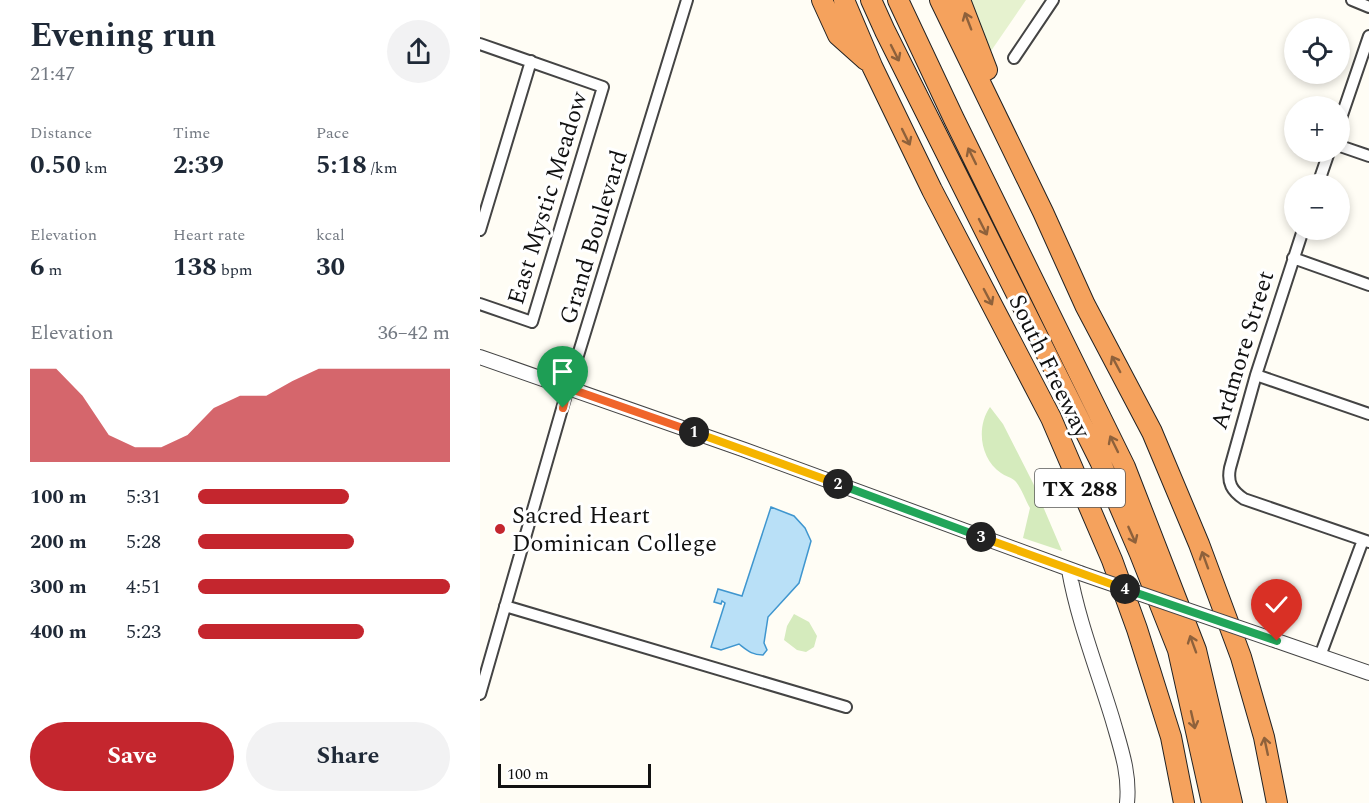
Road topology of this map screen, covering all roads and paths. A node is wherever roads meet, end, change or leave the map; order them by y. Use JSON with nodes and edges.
{"nodes":[{"id":1,"x":687,"y":0,"type":"edge"},
{"id":2,"x":822,"y":0,"type":"edge"},
{"id":3,"x":844,"y":0,"type":"edge"},
{"id":4,"x":871,"y":0,"type":"edge"},
{"id":5,"x":898,"y":0,"type":"edge"},
{"id":6,"x":940,"y":0,"type":"edge"},
{"id":7,"x":960,"y":0,"type":"edge"},
{"id":8,"x":1053,"y":0,"type":"edge"},
{"id":9,"x":1352,"y":0,"type":"edge"},
{"id":10,"x":1369,"y":7,"type":"edge"},
{"id":11,"x":1369,"y":36,"type":"edge"},
{"id":12,"x":480,"y":44,"type":"edge"},
{"id":13,"x":1014,"y":58,"type":"dead end"},
{"id":14,"x":531,"y":61,"type":"junction"},
{"id":15,"x":872,"y":66,"type":"junction"},
{"id":16,"x":1349,"y":96,"type":"edge"},
{"id":17,"x":1350,"y":149,"type":"edge"},
{"id":18,"x":1369,"y":156,"type":"edge"},
{"id":19,"x":1043,"y":212,"type":"junction"},
{"id":20,"x":480,"y":230,"type":"edge"},
{"id":21,"x":1299,"y":240,"type":"edge"},
{"id":22,"x":1293,"y":258,"type":"junction"},
{"id":23,"x":1369,"y":285,"type":"edge"},
{"id":24,"x":480,"y":304,"type":"edge"},
{"id":25,"x":480,"y":357,"type":"edge"},
{"id":26,"x":1256,"y":375,"type":"junction"},
{"id":27,"x":568,"y":388,"type":"junction"},
{"id":28,"x":1369,"y":414,"type":"edge"},
{"id":29,"x":1366,"y":541,"type":"edge"},
{"id":30,"x":1074,"y":572,"type":"junction"},
{"id":31,"x":505,"y":606,"type":"junction"},
{"id":32,"x":1320,"y":656,"type":"junction"},
{"id":33,"x":1369,"y":673,"type":"edge"},
{"id":34,"x":480,"y":694,"type":"edge"},
{"id":35,"x":846,"y":707,"type":"dead end"},
{"id":36,"x":1128,"y":803,"type":"edge"},
{"id":37,"x":1185,"y":803,"type":"edge"},
{"id":38,"x":1212,"y":803,"type":"edge"},
{"id":39,"x":1232,"y":803,"type":"edge"},
{"id":40,"x":1277,"y":803,"type":"edge"}],
"edges":[{"from":1,"to":27,"type":"street","name":"Grand Boulevard"},
{"from":2,"to":15,"type":"highway"},
{"from":3,"to":15,"type":"highway","name":"South Freeway","number":"TX 288"},
{"from":4,"to":38,"type":"highway","one_way":true},
{"from":39,"to":5,"type":"highway","one_way":true},
{"from":6,"to":19,"type":"highway"},
{"from":19,"to":7,"type":"highway","one_way":true},
{"from":8,"to":13,"type":"street"},
{"from":9,"to":10,"type":"street"},
{"from":11,"to":16,"type":"street"},
{"from":12,"to":14,"type":"street"},
{"from":14,"to":20,"type":"street"},
{"from":14,"to":24,"type":"street","name":"East Mystic Meadow"},
{"from":15,"to":37,"type":"highway","name":"South Freeway","number":"TX 288","one_way":true},
{"from":17,"to":18,"type":"street"},
{"from":40,"to":19,"type":"highway","one_way":true},
{"from":21,"to":22,"type":"street","name":"Ardmore Street"},
{"from":22,"to":23,"type":"street"},
{"from":22,"to":26,"type":"street","name":"Ardmore Street"},
{"from":25,"to":27,"type":"street"},
{"from":26,"to":28,"type":"street"},
{"from":26,"to":29,"type":"street","name":"Ardmore Street"},
{"from":27,"to":30,"type":"street"},
{"from":27,"to":31,"type":"street","name":"Grand Boulevard"},
{"from":29,"to":32,"type":"street"},
{"from":30,"to":32,"type":"street","bridge":true},
{"from":30,"to":36,"type":"street"},
{"from":31,"to":34,"type":"street","name":"Grand Boulevard"},
{"from":31,"to":35,"type":"street"},
{"from":32,"to":33,"type":"street"}]}
